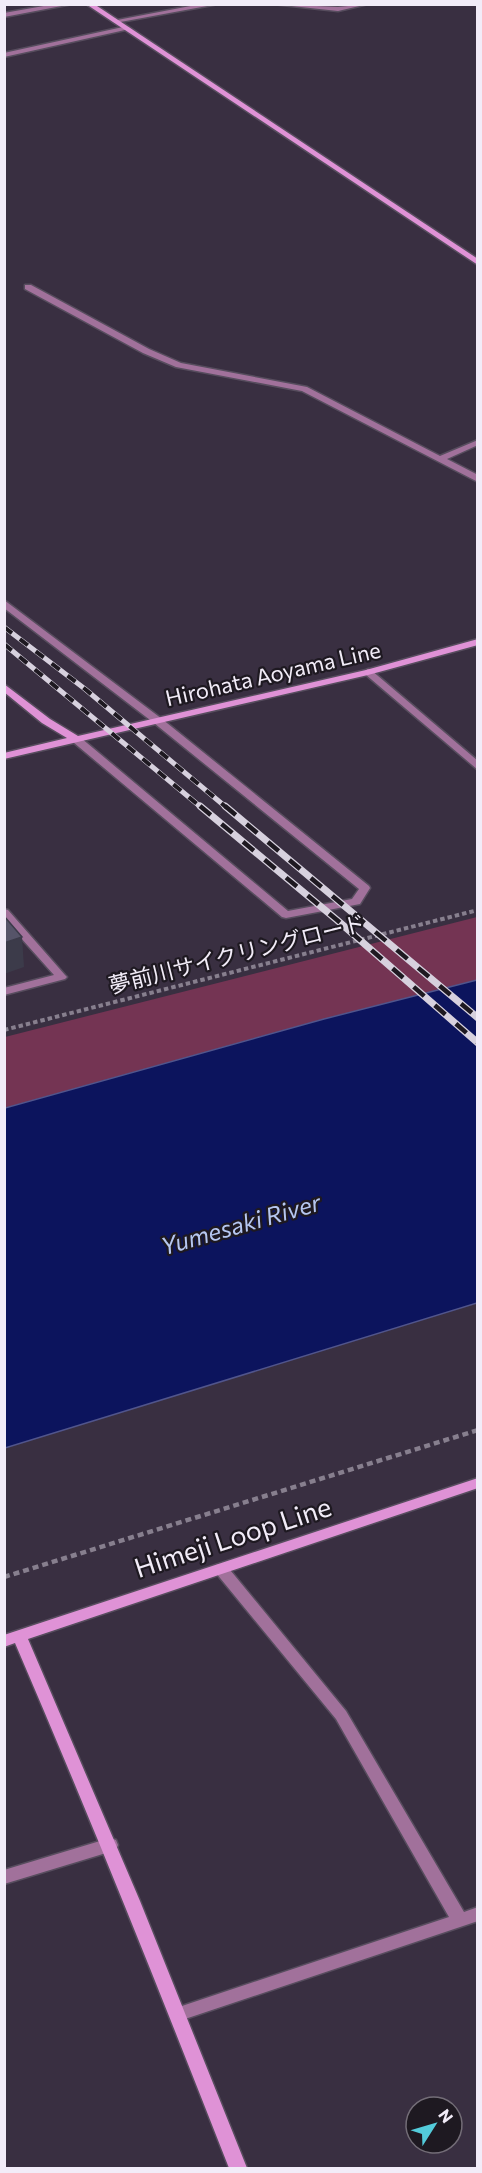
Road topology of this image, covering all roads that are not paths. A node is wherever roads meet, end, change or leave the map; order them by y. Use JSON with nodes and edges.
{"nodes":[{"id":1,"x":69,"y":4,"type":"edge"},
{"id":2,"x":89,"y":4,"type":"edge"},
{"id":3,"x":215,"y":4,"type":"edge"},
{"id":4,"x":276,"y":4,"type":"edge"},
{"id":5,"x":365,"y":4,"type":"edge"},
{"id":6,"x":316,"y":6,"type":"edge"},
{"id":7,"x":4,"y":15,"type":"edge"},
{"id":8,"x":115,"y":21,"type":"junction"},
{"id":9,"x":123,"y":29,"type":"junction"},
{"id":10,"x":4,"y":56,"type":"edge"},
{"id":11,"x":477,"y":263,"type":"edge"},
{"id":12,"x":28,"y":287,"type":"dead end"},
{"id":13,"x":477,"y":442,"type":"edge"},
{"id":14,"x":440,"y":459,"type":"junction"},
{"id":15,"x":477,"y":478,"type":"edge"},
{"id":16,"x":4,"y":603,"type":"edge"},
{"id":17,"x":477,"y":642,"type":"edge"},
{"id":18,"x":368,"y":672,"type":"junction"},
{"id":19,"x":4,"y":687,"type":"edge"},
{"id":20,"x":158,"y":722,"type":"junction"},
{"id":21,"x":77,"y":740,"type":"junction"},
{"id":22,"x":4,"y":756,"type":"edge"},
{"id":23,"x":477,"y":766,"type":"edge"},
{"id":24,"x":4,"y":912,"type":"edge"},
{"id":25,"x":4,"y":992,"type":"edge"},
{"id":26,"x":477,"y":1483,"type":"edge"},
{"id":27,"x":221,"y":1569,"type":"junction"},
{"id":28,"x":12,"y":1639,"type":"edge"},
{"id":29,"x":110,"y":1845,"type":"junction"},
{"id":30,"x":4,"y":1877,"type":"edge"},
{"id":31,"x":477,"y":1914,"type":"edge"},
{"id":32,"x":460,"y":1920,"type":"junction"},
{"id":33,"x":179,"y":2014,"type":"junction"},
{"id":34,"x":238,"y":2169,"type":"edge"}],
"edges":[{"from":1,"to":7,"type":"street"},
{"from":2,"to":8,"type":"street"},
{"from":3,"to":8,"type":"street"},
{"from":4,"to":6,"type":"street"},
{"from":5,"to":6,"type":"street"},
{"from":8,"to":9,"type":"street"},
{"from":9,"to":10,"type":"street"},
{"from":9,"to":11,"type":"street"},
{"from":12,"to":14,"type":"street"},
{"from":13,"to":14,"type":"street"},
{"from":14,"to":15,"type":"street"},
{"from":16,"to":20,"type":"street"},
{"from":17,"to":18,"type":"street","name":"Hirohata Aoyama Line"},
{"from":18,"to":20,"type":"street","name":"Hirohata Aoyama Line"},
{"from":18,"to":23,"type":"street"},
{"from":19,"to":21,"type":"street"},
{"from":20,"to":21,"type":"street","name":"Hirohata Aoyama Line"},
{"from":20,"to":21,"type":"street"},
{"from":21,"to":22,"type":"street","name":"Hirohata Aoyama Line"},
{"from":24,"to":25,"type":"street"},
{"from":26,"to":27,"type":"street","name":"Himeji Loop Line"},
{"from":27,"to":28,"type":"street","name":"Himeji Loop Line"},
{"from":27,"to":32,"type":"street"},
{"from":28,"to":29,"type":"street"},
{"from":29,"to":30,"type":"street"},
{"from":29,"to":33,"type":"street"},
{"from":31,"to":32,"type":"street"},
{"from":32,"to":33,"type":"street"},
{"from":33,"to":34,"type":"street"}]}
